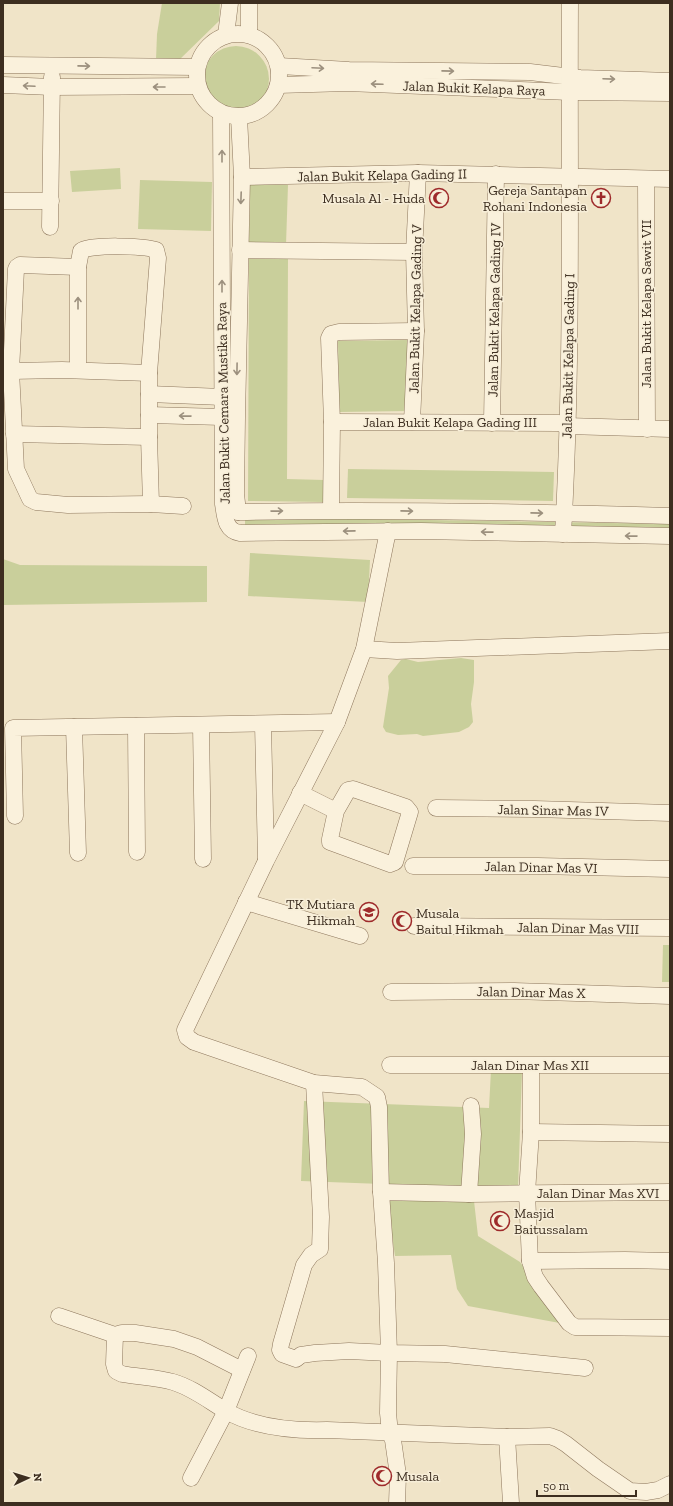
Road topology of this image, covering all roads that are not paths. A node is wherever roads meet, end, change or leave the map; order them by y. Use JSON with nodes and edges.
{"nodes":[{"id":1,"x":230,"y":3,"type":"edge"},
{"id":2,"x":249,"y":3,"type":"edge"},
{"id":3,"x":570,"y":3,"type":"edge"},
{"id":4,"x":226,"y":35,"type":"junction"},
{"id":5,"x":249,"y":35,"type":"junction"},
{"id":6,"x":3,"y":65,"type":"edge"},
{"id":7,"x":52,"y":66,"type":"junction"},
{"id":8,"x":279,"y":66,"type":"junction"},
{"id":9,"x":197,"y":68,"type":"junction"},
{"id":10,"x":670,"y":81,"type":"edge"},
{"id":11,"x":3,"y":85,"type":"edge"},
{"id":12,"x":278,"y":85,"type":"junction"},
{"id":13,"x":570,"y":85,"type":"junction"},
{"id":14,"x":198,"y":86,"type":"junction"},
{"id":15,"x":52,"y":87,"type":"junction"},
{"id":16,"x":670,"y":93,"type":"edge"},
{"id":17,"x":221,"y":113,"type":"junction"},
{"id":18,"x":239,"y":117,"type":"junction"},
{"id":19,"x":418,"y":172,"type":"junction"},
{"id":20,"x":496,"y":174,"type":"junction"},
{"id":21,"x":242,"y":177,"type":"junction"},
{"id":22,"x":570,"y":177,"type":"junction"},
{"id":23,"x":646,"y":179,"type":"junction"},
{"id":24,"x":670,"y":179,"type":"edge"},
{"id":25,"x":51,"y":201,"type":"junction"},
{"id":26,"x":3,"y":202,"type":"edge"},
{"id":27,"x":50,"y":227,"type":"dead end"},
{"id":28,"x":89,"y":248,"type":"junction"},
{"id":29,"x":240,"y":250,"type":"junction"},
{"id":30,"x":414,"y":252,"type":"junction"},
{"id":31,"x":78,"y":266,"type":"junction"},
{"id":32,"x":8,"y":321,"type":"edge"},
{"id":33,"x":416,"y":331,"type":"junction"},
{"id":34,"x":230,"y":345,"type":"junction"},
{"id":35,"x":83,"y":371,"type":"junction"},
{"id":36,"x":7,"y":373,"type":"edge"},
{"id":37,"x":149,"y":373,"type":"junction"},
{"id":38,"x":149,"y":394,"type":"junction"},
{"id":39,"x":222,"y":397,"type":"junction"},
{"id":40,"x":149,"y":415,"type":"junction"},
{"id":41,"x":222,"y":416,"type":"junction"},
{"id":42,"x":332,"y":422,"type":"junction"},
{"id":43,"x":412,"y":422,"type":"junction"},
{"id":44,"x":492,"y":423,"type":"junction"},
{"id":45,"x":567,"y":426,"type":"junction"},
{"id":46,"x":647,"y":429,"type":"junction"},
{"id":47,"x":670,"y":429,"type":"edge"},
{"id":48,"x":14,"y":434,"type":"junction"},
{"id":49,"x":149,"y":437,"type":"junction"},
{"id":50,"x":9,"y":467,"type":"edge"},
{"id":51,"x":151,"y":504,"type":"junction"},
{"id":52,"x":182,"y":506,"type":"dead end"},
{"id":53,"x":331,"y":510,"type":"junction"},
{"id":54,"x":564,"y":513,"type":"junction"},
{"id":55,"x":670,"y":516,"type":"edge"},
{"id":56,"x":232,"y":517,"type":"junction"},
{"id":57,"x":388,"y":530,"type":"junction"},
{"id":58,"x":563,"y":534,"type":"junction"},
{"id":59,"x":670,"y":536,"type":"edge"},
{"id":60,"x":670,"y":642,"type":"edge"},
{"id":61,"x":364,"y":649,"type":"junction"},
{"id":62,"x":337,"y":722,"type":"junction"},
{"id":63,"x":263,"y":724,"type":"junction"},
{"id":64,"x":201,"y":725,"type":"junction"},
{"id":65,"x":136,"y":726,"type":"junction"},
{"id":66,"x":74,"y":727,"type":"junction"},
{"id":67,"x":300,"y":793,"type":"junction"},
{"id":68,"x":436,"y":808,"type":"dead end"},
{"id":69,"x":336,"y":811,"type":"junction"},
{"id":70,"x":670,"y":813,"type":"edge"},
{"id":71,"x":15,"y":816,"type":"dead end"},
{"id":72,"x":137,"y":852,"type":"dead end"},
{"id":73,"x":78,"y":853,"type":"dead end"},
{"id":74,"x":203,"y":859,"type":"dead end"},
{"id":75,"x":266,"y":861,"type":"junction"},
{"id":76,"x":413,"y":866,"type":"dead end"},
{"id":77,"x":670,"y":869,"type":"edge"},
{"id":78,"x":246,"y":902,"type":"junction"},
{"id":79,"x":414,"y":926,"type":"dead end"},
{"id":80,"x":670,"y":928,"type":"edge"},
{"id":81,"x":360,"y":936,"type":"dead end"},
{"id":82,"x":391,"y":992,"type":"dead end"},
{"id":83,"x":670,"y":996,"type":"edge"},
{"id":84,"x":390,"y":1065,"type":"dead end"},
{"id":85,"x":670,"y":1065,"type":"edge"},
{"id":86,"x":531,"y":1066,"type":"junction"},
{"id":87,"x":314,"y":1083,"type":"junction"},
{"id":88,"x":471,"y":1106,"type":"dead end"},
{"id":89,"x":531,"y":1132,"type":"junction"},
{"id":90,"x":670,"y":1134,"type":"edge"},
{"id":91,"x":381,"y":1192,"type":"junction"},
{"id":92,"x":670,"y":1192,"type":"edge"},
{"id":93,"x":527,"y":1193,"type":"junction"},
{"id":94,"x":469,"y":1194,"type":"junction"},
{"id":95,"x":530,"y":1261,"type":"junction"},
{"id":96,"x":670,"y":1261,"type":"edge"},
{"id":97,"x":59,"y":1316,"type":"dead end"},
{"id":98,"x":670,"y":1328,"type":"edge"},
{"id":99,"x":115,"y":1335,"type":"junction"},
{"id":100,"x":389,"y":1354,"type":"junction"},
{"id":101,"x":585,"y":1368,"type":"dead end"},
{"id":102,"x":226,"y":1411,"type":"junction"},
{"id":103,"x":390,"y":1433,"type":"junction"},
{"id":104,"x":507,"y":1437,"type":"junction"},
{"id":105,"x":191,"y":1478,"type":"dead end"},
{"id":106,"x":670,"y":1484,"type":"edge"},
{"id":107,"x":397,"y":1503,"type":"edge"},
{"id":108,"x":511,"y":1503,"type":"edge"}],
"edges":[{"from":1,"to":4,"type":"street"},
{"from":2,"to":5,"type":"street"},
{"from":3,"to":13,"type":"street","name":"Jalan Bukit Kelapa Gading I"},
{"from":4,"to":5,"type":"street"},
{"from":4,"to":9,"type":"street"},
{"from":5,"to":8,"type":"street"},
{"from":6,"to":7,"type":"street"},
{"from":7,"to":9,"type":"street","one_way":true},
{"from":7,"to":15,"type":"street"},
{"from":8,"to":12,"type":"street"},
{"from":8,"to":13,"type":"street","name":"Jalan Bukit Kelapa Raya","one_way":true},
{"from":9,"to":14,"type":"street"},
{"from":13,"to":10,"type":"street","name":"Jalan Bukit Kelapa Raya","one_way":true},
{"from":15,"to":11,"type":"street","one_way":true},
{"from":13,"to":12,"type":"street","name":"Jalan Bukit Kelapa Raya","one_way":true},
{"from":12,"to":18,"type":"street"},
{"from":13,"to":16,"type":"street","name":"Jalan Bukit Kelapa Raya"},
{"from":13,"to":22,"type":"street","name":"Jalan Bukit Kelapa Gading I"},
{"from":14,"to":15,"type":"street","one_way":true},
{"from":14,"to":17,"type":"street"},
{"from":15,"to":25,"type":"street"},
{"from":17,"to":18,"type":"street"},
{"from":34,"to":17,"type":"street","name":"Jalan Bukit Cemara Mustika Raya","one_way":true},
{"from":18,"to":21,"type":"street","name":"Jalan Bukit Cemara Mustika Raya"},
{"from":19,"to":20,"type":"street","name":"Jalan Bukit Kelapa Gading II"},
{"from":19,"to":21,"type":"street","name":"Jalan Bukit Kelapa Gading II"},
{"from":19,"to":30,"type":"street","name":"Jalan Bukit Kelapa Gading V"},
{"from":20,"to":22,"type":"street","name":"Jalan Bukit Kelapa Gading II"},
{"from":20,"to":44,"type":"street","name":"Jalan Bukit Kelapa Gading IV"},
{"from":21,"to":29,"type":"street","name":"Jalan Bukit Cemara Mustika Raya","one_way":true},
{"from":22,"to":23,"type":"street","name":"Jalan Bukit Kelapa Gading II"},
{"from":22,"to":45,"type":"street","name":"Jalan Bukit Kelapa Gading I"},
{"from":23,"to":24,"type":"street","name":"Jalan Bukit Kelapa Gading II"},
{"from":23,"to":46,"type":"street","name":"Jalan Bukit Kelapa Sawit VII"},
{"from":25,"to":26,"type":"street"},
{"from":25,"to":27,"type":"street"},
{"from":28,"to":31,"type":"street"},
{"from":28,"to":35,"type":"street"},
{"from":28,"to":37,"type":"street"},
{"from":29,"to":30,"type":"street"},
{"from":29,"to":34,"type":"street","name":"Jalan Bukit Cemara Mustika Raya"},
{"from":30,"to":33,"type":"street","name":"Jalan Bukit Kelapa Gading V"},
{"from":31,"to":32,"type":"street"},
{"from":35,"to":31,"type":"street","one_way":true},
{"from":32,"to":36,"type":"street"},
{"from":33,"to":42,"type":"street"},
{"from":33,"to":43,"type":"street","name":"Jalan Bukit Kelapa Gading V"},
{"from":34,"to":39,"type":"street","name":"Jalan Bukit Cemara Mustika Raya"},
{"from":34,"to":56,"type":"street","name":"Jalan Bukit Cemara Mustika Raya","one_way":true},
{"from":35,"to":36,"type":"street"},
{"from":35,"to":37,"type":"street"},
{"from":36,"to":48,"type":"street"},
{"from":37,"to":38,"type":"street"},
{"from":38,"to":39,"type":"street"},
{"from":38,"to":40,"type":"street"},
{"from":39,"to":41,"type":"street","name":"Jalan Bukit Cemara Mustika Raya"},
{"from":41,"to":40,"type":"street","one_way":true},
{"from":40,"to":49,"type":"street"},
{"from":41,"to":56,"type":"street","name":"Jalan Bukit Cemara Mustika Raya"},
{"from":42,"to":43,"type":"street","name":"Jalan Bukit Kelapa Gading III"},
{"from":42,"to":53,"type":"street"},
{"from":43,"to":44,"type":"street","name":"Jalan Bukit Kelapa Gading III"},
{"from":44,"to":45,"type":"street","name":"Jalan Bukit Kelapa Gading III"},
{"from":45,"to":46,"type":"street","name":"Jalan Bukit Kelapa Gading III"},
{"from":45,"to":54,"type":"street","name":"Jalan Bukit Kelapa Gading I"},
{"from":46,"to":47,"type":"street","name":"Jalan Bukit Kelapa Gading III"},
{"from":48,"to":49,"type":"street"},
{"from":48,"to":50,"type":"street"},
{"from":49,"to":51,"type":"street"},
{"from":50,"to":51,"type":"street"},
{"from":51,"to":52,"type":"street"},
{"from":53,"to":54,"type":"street","one_way":true},
{"from":56,"to":53,"type":"street","one_way":true},
{"from":54,"to":55,"type":"street"},
{"from":54,"to":58,"type":"street","name":"Jalan Bukit Kelapa Gading I"},
{"from":57,"to":56,"type":"street","one_way":true},
{"from":58,"to":57,"type":"street","one_way":true},
{"from":57,"to":61,"type":"street"},
{"from":59,"to":58,"type":"street","one_way":true},
{"from":60,"to":61,"type":"street"},
{"from":61,"to":62,"type":"street"},
{"from":62,"to":63,"type":"street"},
{"from":62,"to":67,"type":"street"},
{"from":63,"to":64,"type":"street"},
{"from":63,"to":75,"type":"street"},
{"from":64,"to":65,"type":"street"},
{"from":64,"to":74,"type":"street"},
{"from":65,"to":66,"type":"street"},
{"from":65,"to":72,"type":"street"},
{"from":66,"to":71,"type":"street"},
{"from":66,"to":73,"type":"street"},
{"from":67,"to":69,"type":"street"},
{"from":67,"to":75,"type":"street"},
{"from":68,"to":70,"type":"street","name":"Jalan Sinar Mas IV"},
{"from":69,"to":69,"type":"street"},
{"from":75,"to":78,"type":"street"},
{"from":76,"to":77,"type":"street","name":"Jalan Dinar Mas VI"},
{"from":78,"to":81,"type":"street"},
{"from":78,"to":87,"type":"street"},
{"from":79,"to":80,"type":"street","name":"Jalan Dinar Mas VIII"},
{"from":82,"to":83,"type":"street","name":"Jalan Dinar Mas X"},
{"from":84,"to":86,"type":"street","name":"Jalan Dinar Mas XII"},
{"from":85,"to":86,"type":"street","name":"Jalan Dinar Mas XII"},
{"from":86,"to":89,"type":"street"},
{"from":87,"to":91,"type":"street"},
{"from":87,"to":100,"type":"street"},
{"from":88,"to":94,"type":"street"},
{"from":89,"to":90,"type":"street"},
{"from":89,"to":93,"type":"street"},
{"from":91,"to":94,"type":"street","name":"Jalan Dinar Mas XVI"},
{"from":91,"to":100,"type":"street"},
{"from":92,"to":93,"type":"street","name":"Jalan Dinar Mas XVI"},
{"from":93,"to":94,"type":"street","name":"Jalan Dinar Mas XVI"},
{"from":93,"to":95,"type":"street"},
{"from":95,"to":96,"type":"street"},
{"from":95,"to":98,"type":"street"},
{"from":97,"to":99,"type":"street"},
{"from":99,"to":102,"type":"street"},
{"from":99,"to":102,"type":"street"},
{"from":100,"to":101,"type":"street"},
{"from":100,"to":103,"type":"street"},
{"from":102,"to":103,"type":"street"},
{"from":102,"to":105,"type":"street"},
{"from":103,"to":104,"type":"street"},
{"from":103,"to":107,"type":"street"},
{"from":104,"to":106,"type":"street"},
{"from":104,"to":108,"type":"street"}]}
